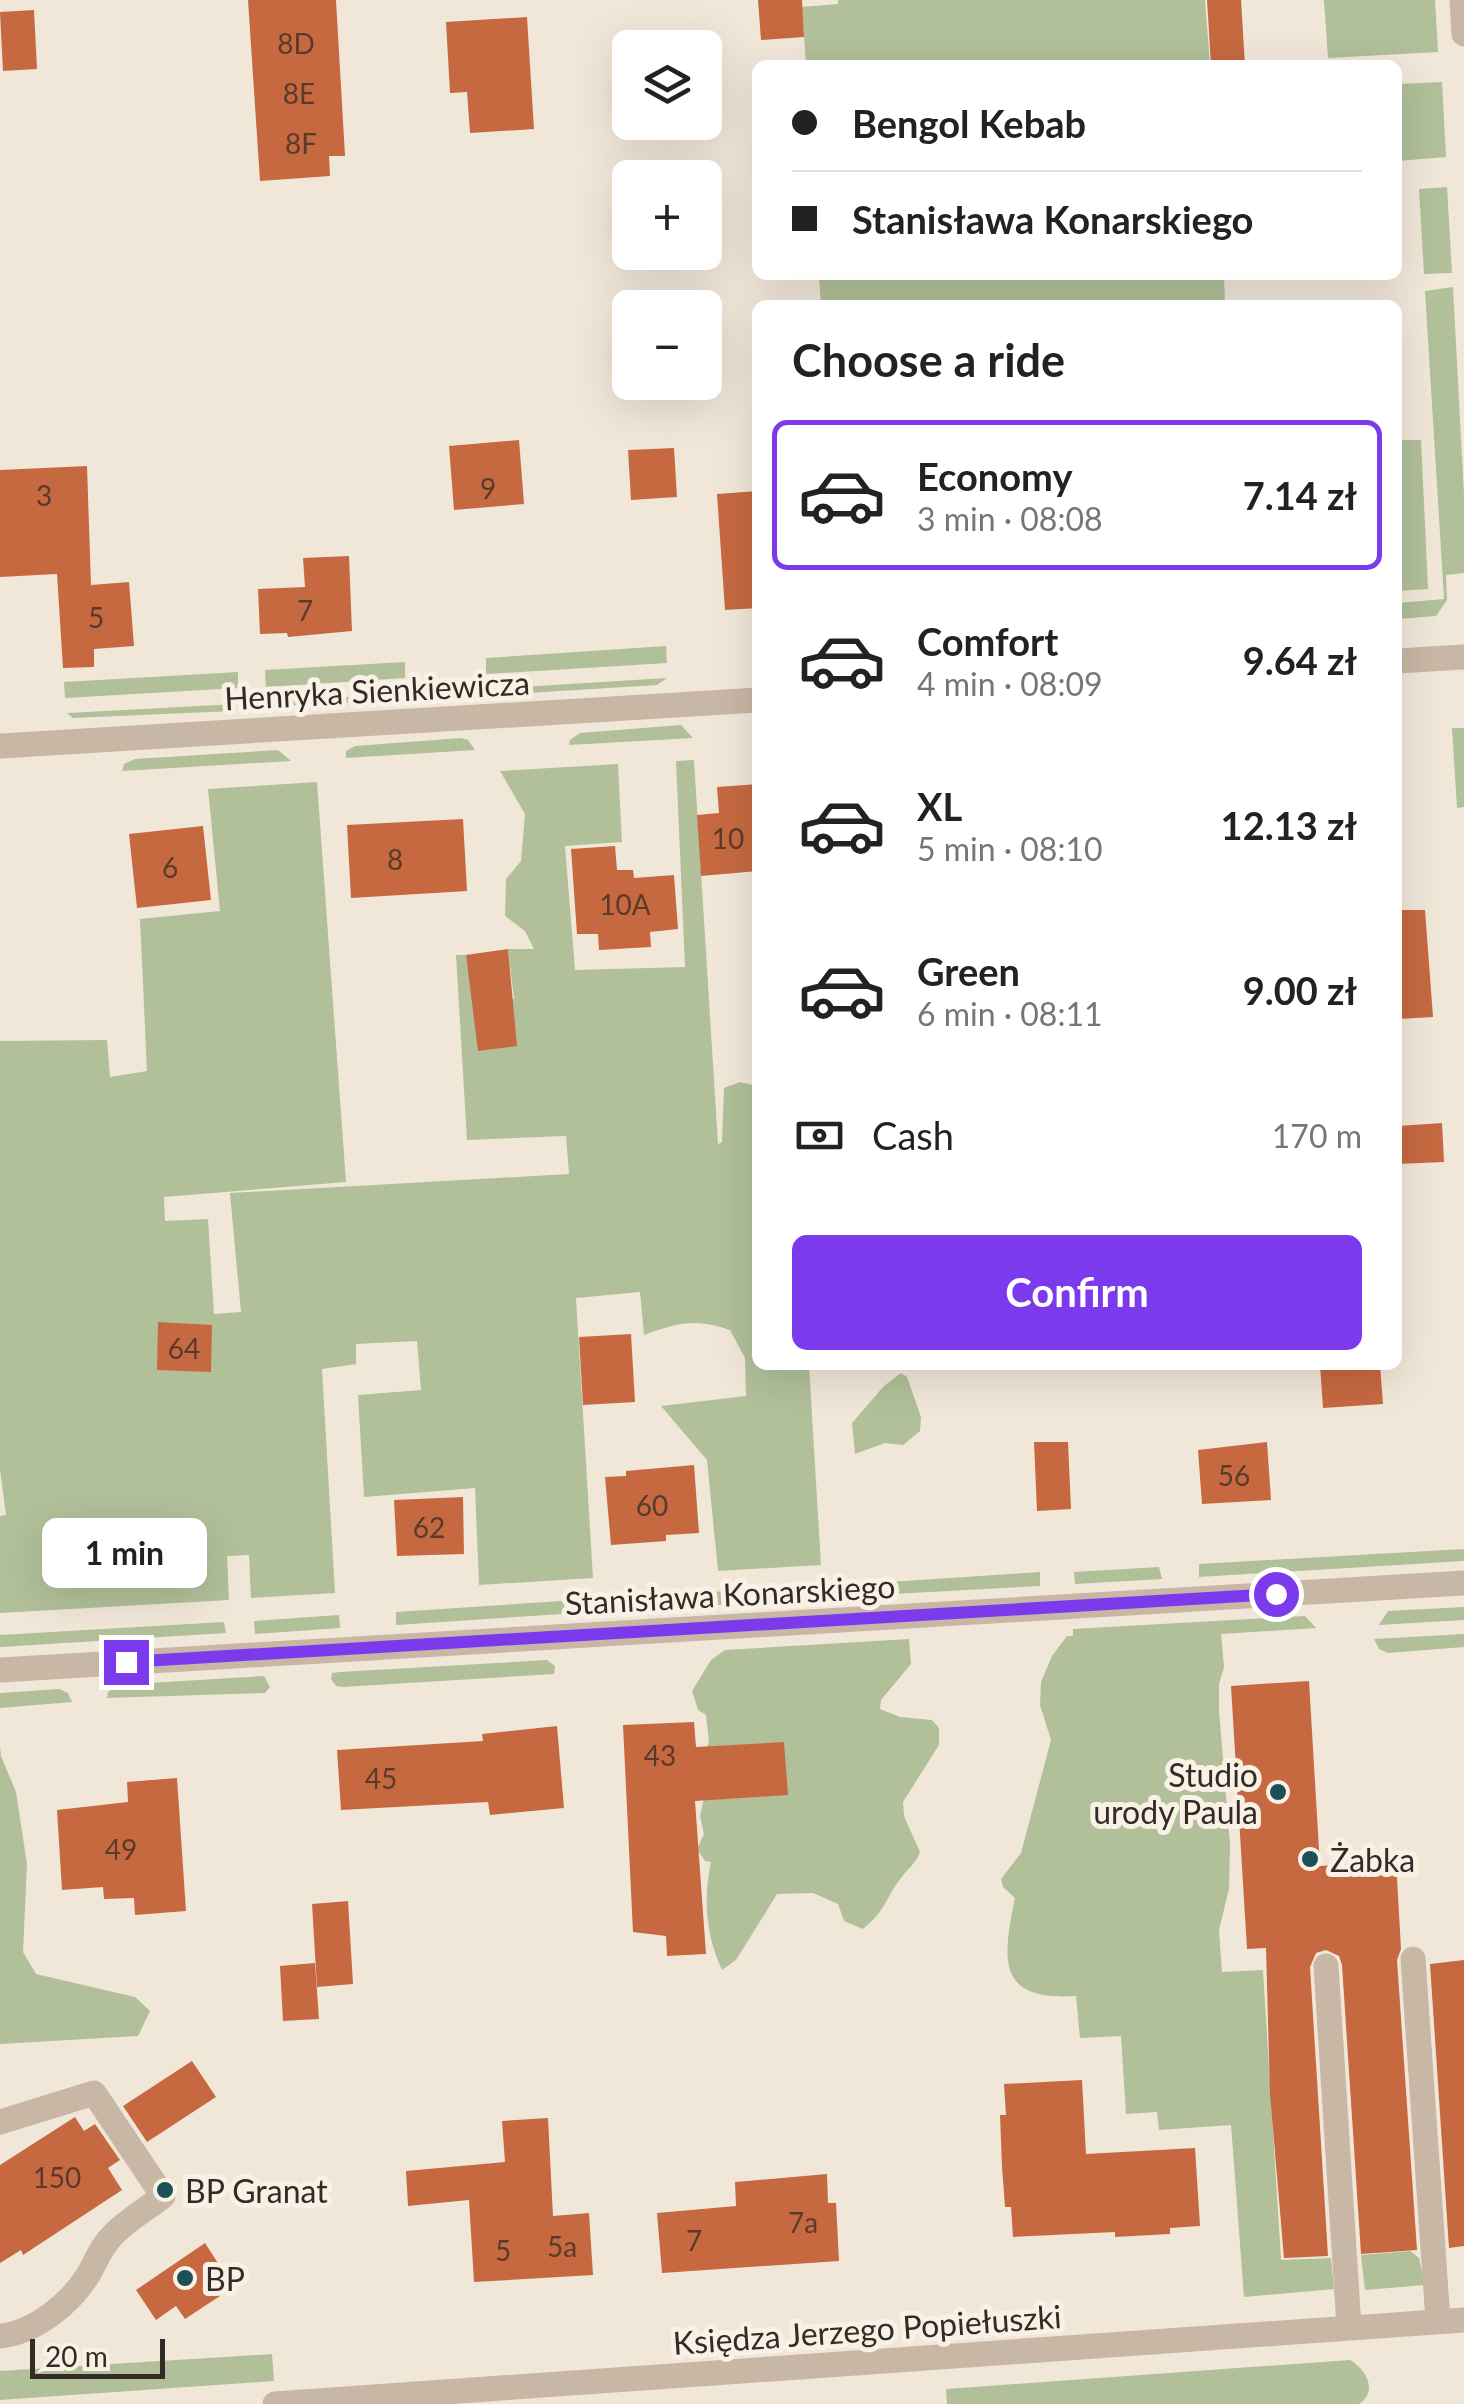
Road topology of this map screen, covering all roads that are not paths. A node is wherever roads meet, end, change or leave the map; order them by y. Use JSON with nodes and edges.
{"nodes":[{"id":1,"x":1462,"y":0,"type":"edge"},
{"id":2,"x":1464,"y":34,"type":"edge"},
{"id":3,"x":1464,"y":656,"type":"edge"},
{"id":4,"x":1402,"y":661,"type":"edge"},
{"id":5,"x":752,"y":700,"type":"edge"},
{"id":6,"x":0,"y":746,"type":"edge"},
{"id":7,"x":1464,"y":1583,"type":"edge"},
{"id":8,"x":0,"y":1670,"type":"edge"},
{"id":9,"x":1413,"y":1959,"type":"dead end"},
{"id":10,"x":1326,"y":1966,"type":"dead end"},
{"id":11,"x":0,"y":2122,"type":"edge"},
{"id":12,"x":1464,"y":2320,"type":"edge"},
{"id":13,"x":1438,"y":2321,"type":"junction"},
{"id":14,"x":1349,"y":2327,"type":"junction"},
{"id":15,"x":0,"y":2336,"type":"edge"},
{"id":16,"x":275,"y":2404,"type":"edge"}],
"edges":[{"from":1,"to":2,"type":"street"},
{"from":3,"to":4,"type":"street"},
{"from":5,"to":6,"type":"street","name":"Henryka Sienkiewicza"},
{"from":7,"to":8,"type":"street","name":"Stanisława Konarskiego"},
{"from":9,"to":13,"type":"street"},
{"from":10,"to":14,"type":"street"},
{"from":11,"to":15,"type":"street"},
{"from":12,"to":13,"type":"street","name":"Księdza Jerzego Popiełuszki"},
{"from":13,"to":14,"type":"street","name":"Księdza Jerzego Popiełuszki"},
{"from":14,"to":16,"type":"street","name":"Księdza Jerzego Popiełuszki"}]}
